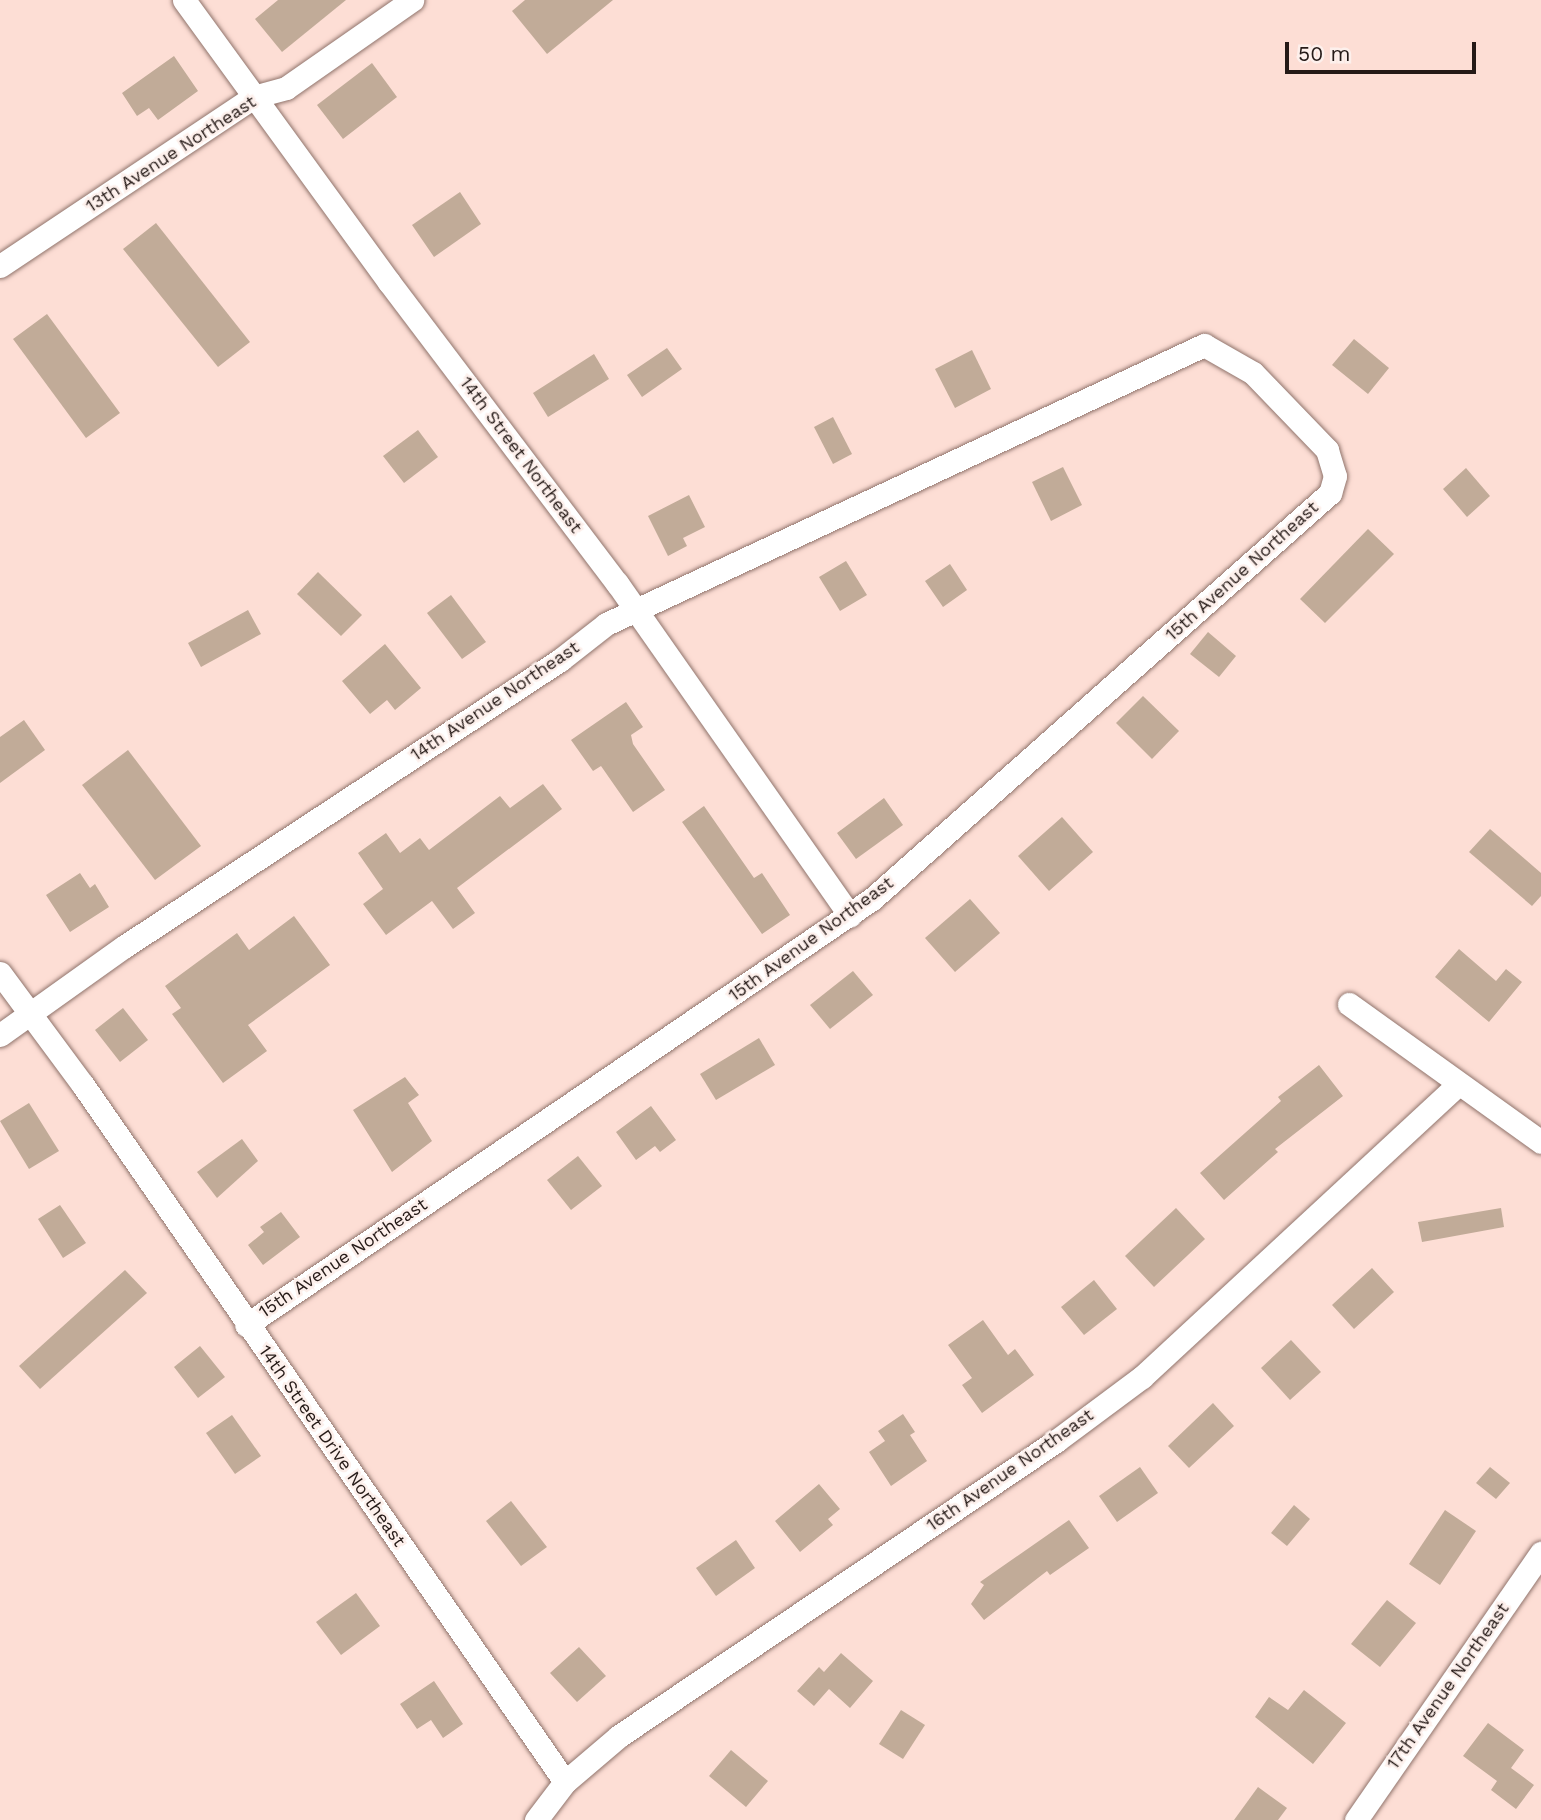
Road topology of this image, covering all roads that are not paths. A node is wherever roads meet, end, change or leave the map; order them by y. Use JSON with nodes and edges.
{"nodes":[{"id":1,"x":184,"y":0,"type":"edge"},
{"id":2,"x":412,"y":0,"type":"edge"},
{"id":3,"x":253,"y":97,"type":"junction"},
{"id":4,"x":0,"y":266,"type":"edge"},
{"id":5,"x":1330,"y":493,"type":"joint"},
{"id":6,"x":634,"y":608,"type":"junction"},
{"id":7,"x":850,"y":916,"type":"junction"},
{"id":8,"x":0,"y":973,"type":"edge"},
{"id":9,"x":1349,"y":1004,"type":"dead end"},
{"id":10,"x":29,"y":1014,"type":"junction"},
{"id":11,"x":0,"y":1035,"type":"edge"},
{"id":12,"x":1458,"y":1084,"type":"junction"},
{"id":13,"x":1541,"y":1142,"type":"edge"},
{"id":14,"x":246,"y":1325,"type":"junction"},
{"id":15,"x":1541,"y":1553,"type":"edge"},
{"id":16,"x":565,"y":1782,"type":"junction"},
{"id":17,"x":536,"y":1820,"type":"edge"},
{"id":18,"x":1356,"y":1820,"type":"edge"}],
"edges":[{"from":1,"to":3,"type":"street","name":"14th Street Northeast"},
{"from":2,"to":3,"type":"street","name":"13th Avenue Northeast"},
{"from":3,"to":4,"type":"street","name":"13th Avenue Northeast"},
{"from":3,"to":6,"type":"street","name":"14th Street Northeast"},
{"from":5,"to":6,"type":"street","name":"14th Avenue Northeast"},
{"from":5,"to":7,"type":"street","name":"15th Avenue Northeast"},
{"from":6,"to":7,"type":"street","name":"14th Street Northeast"},
{"from":6,"to":10,"type":"street","name":"14th Avenue Northeast"},
{"from":7,"to":14,"type":"street","name":"15th Avenue Northeast"},
{"from":8,"to":10,"type":"street","name":"14th Street Drive Northeast"},
{"from":9,"to":12,"type":"street"},
{"from":10,"to":11,"type":"street","name":"14th Avenue Northeast"},
{"from":10,"to":14,"type":"street","name":"14th Street Drive Northeast"},
{"from":12,"to":13,"type":"street"},
{"from":12,"to":16,"type":"street","name":"16th Avenue Northeast"},
{"from":14,"to":16,"type":"street","name":"14th Street Drive Northeast"},
{"from":15,"to":18,"type":"street","name":"17th Avenue Northeast"},
{"from":16,"to":17,"type":"street","name":"16th Avenue Northeast"}]}
